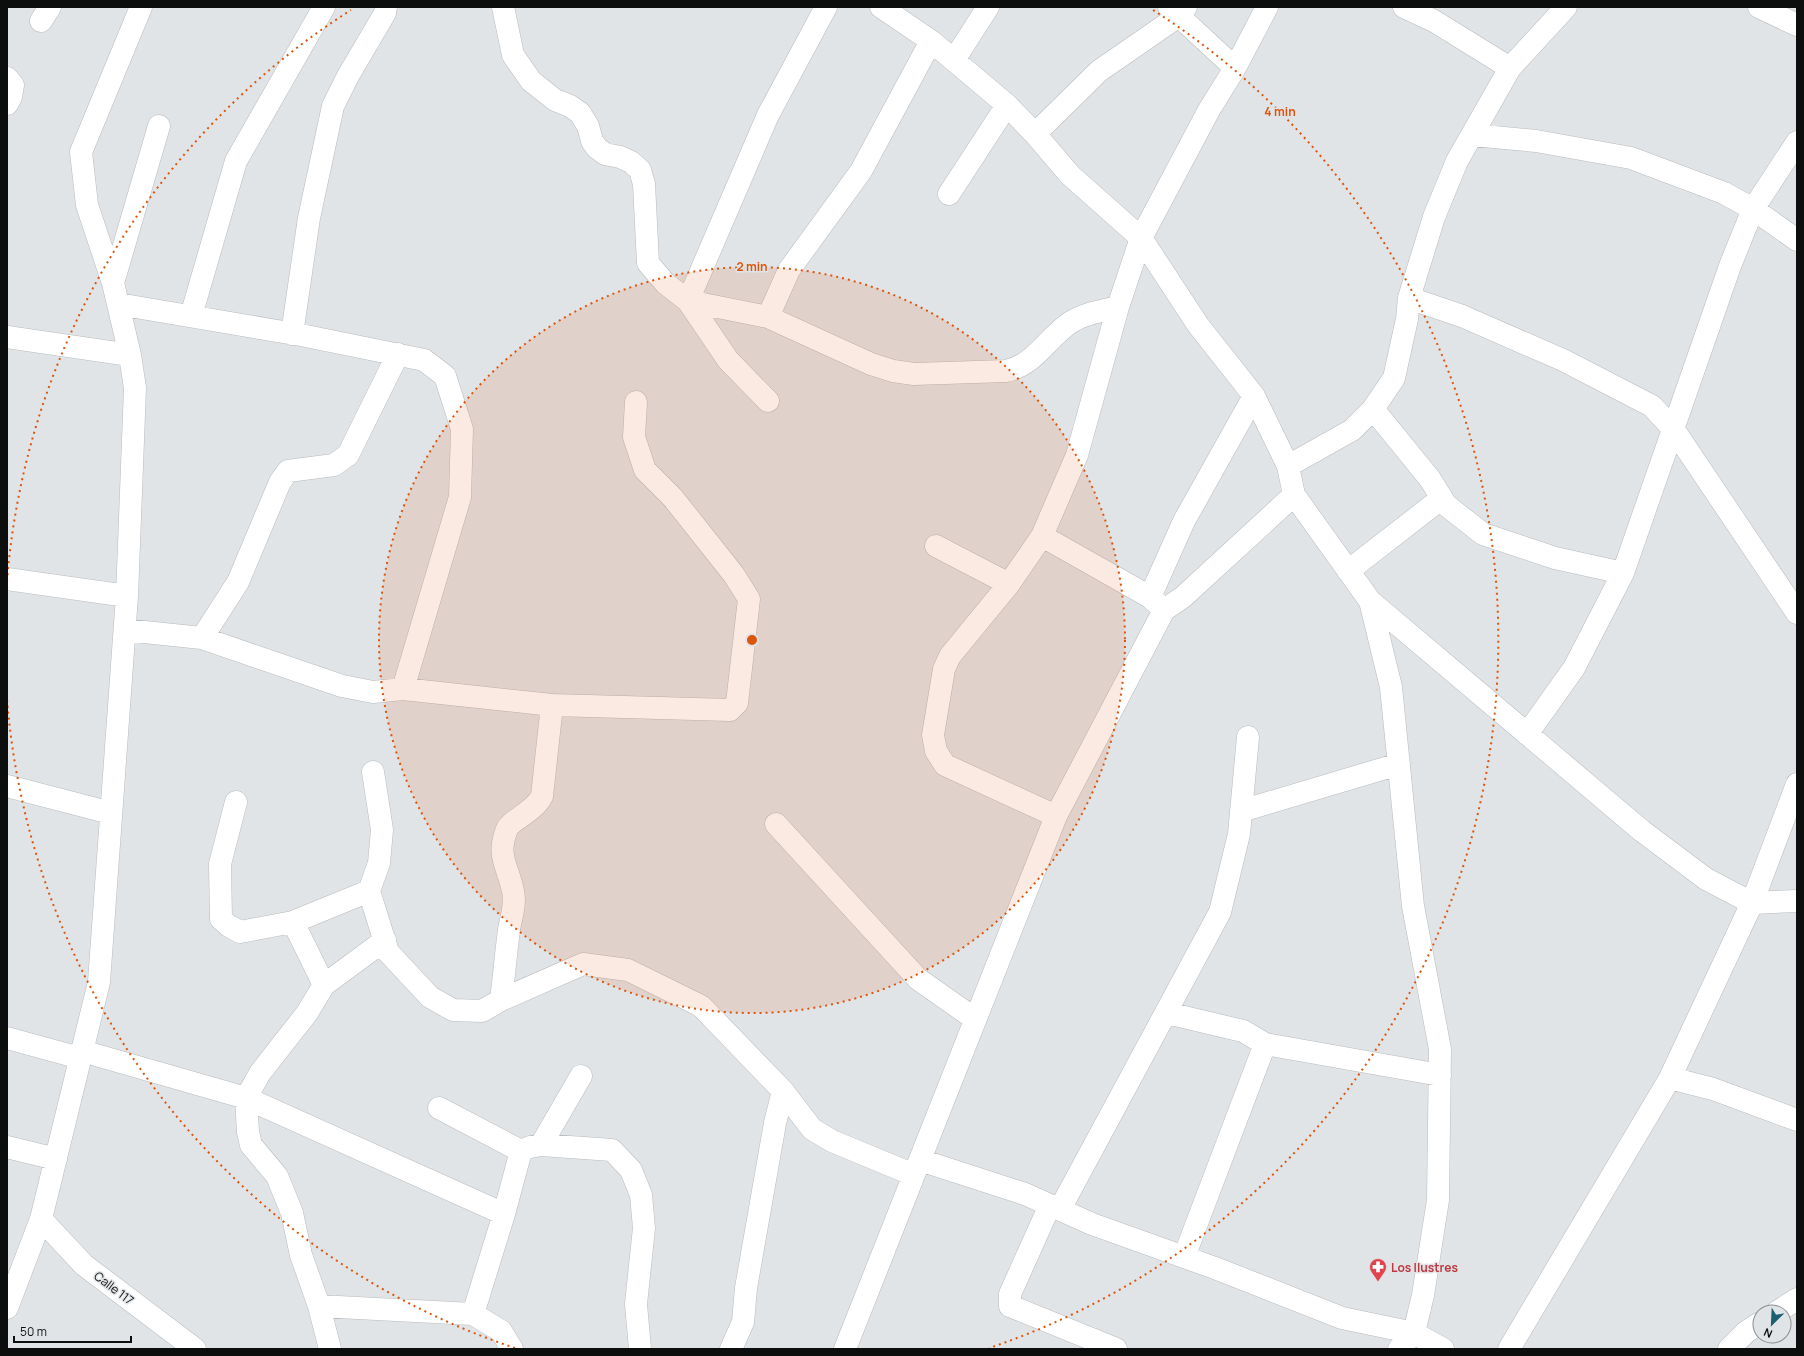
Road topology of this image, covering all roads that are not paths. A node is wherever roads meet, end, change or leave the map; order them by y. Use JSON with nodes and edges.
{"nodes":[{"id":1,"x":141,"y":7,"type":"edge"},
{"id":2,"x":324,"y":7,"type":"edge"},
{"id":3,"x":386,"y":7,"type":"edge"},
{"id":4,"x":503,"y":7,"type":"edge"},
{"id":5,"x":826,"y":7,"type":"edge"},
{"id":6,"x":881,"y":7,"type":"edge"},
{"id":7,"x":988,"y":7,"type":"edge"},
{"id":8,"x":1267,"y":7,"type":"edge"},
{"id":9,"x":1404,"y":7,"type":"edge"},
{"id":10,"x":1566,"y":7,"type":"edge"},
{"id":11,"x":1759,"y":7,"type":"edge"},
{"id":12,"x":1178,"y":10,"type":"edge"},
{"id":13,"x":1797,"y":26,"type":"edge"},
{"id":14,"x":931,"y":41,"type":"junction"},
{"id":15,"x":954,"y":60,"type":"junction"},
{"id":16,"x":1235,"y":68,"type":"junction"},
{"id":17,"x":1510,"y":68,"type":"junction"},
{"id":18,"x":7,"y":78,"type":"edge"},
{"id":19,"x":7,"y":104,"type":"edge"},
{"id":20,"x":1007,"y":105,"type":"junction"},
{"id":21,"x":159,"y":126,"type":"dead end"},
{"id":22,"x":1035,"y":134,"type":"junction"},
{"id":23,"x":1472,"y":135,"type":"junction"},
{"id":24,"x":1797,"y":142,"type":"edge"},
{"id":25,"x":949,"y":194,"type":"dead end"},
{"id":26,"x":1753,"y":209,"type":"junction"},
{"id":27,"x":1141,"y":238,"type":"junction"},
{"id":28,"x":1797,"y":240,"type":"edge"},
{"id":29,"x":116,"y":294,"type":"junction"},
{"id":30,"x":1409,"y":298,"type":"junction"},
{"id":31,"x":688,"y":301,"type":"junction"},
{"id":32,"x":1118,"y":307,"type":"junction"},
{"id":33,"x":191,"y":316,"type":"junction"},
{"id":34,"x":768,"y":317,"type":"junction"},
{"id":35,"x":292,"y":334,"type":"junction"},
{"id":36,"x":7,"y":337,"type":"edge"},
{"id":37,"x":398,"y":354,"type":"junction"},
{"id":38,"x":130,"y":355,"type":"junction"},
{"id":39,"x":1254,"y":396,"type":"junction"},
{"id":40,"x":768,"y":400,"type":"dead end"},
{"id":41,"x":636,"y":402,"type":"dead end"},
{"id":42,"x":1373,"y":409,"type":"junction"},
{"id":43,"x":1674,"y":430,"type":"junction"},
{"id":44,"x":1288,"y":466,"type":"junction"},
{"id":45,"x":1294,"y":495,"type":"junction"},
{"id":46,"x":1442,"y":498,"type":"junction"},
{"id":47,"x":1042,"y":536,"type":"junction"},
{"id":48,"x":936,"y":546,"type":"dead end"},
{"id":49,"x":1348,"y":571,"type":"junction"},
{"id":50,"x":1623,"y":573,"type":"junction"},
{"id":51,"x":7,"y":579,"type":"edge"},
{"id":52,"x":1009,"y":584,"type":"junction"},
{"id":53,"x":127,"y":596,"type":"junction"},
{"id":54,"x":1370,"y":601,"type":"junction"},
{"id":55,"x":1157,"y":603,"type":"junction"},
{"id":56,"x":1797,"y":613,"type":"edge"},
{"id":57,"x":124,"y":630,"type":"junction"},
{"id":58,"x":202,"y":638,"type":"junction"},
{"id":59,"x":403,"y":689,"type":"junction"},
{"id":60,"x":552,"y":705,"type":"junction"},
{"id":61,"x":1526,"y":734,"type":"junction"},
{"id":62,"x":1248,"y":737,"type":"dead end"},
{"id":63,"x":1399,"y":764,"type":"junction"},
{"id":64,"x":373,"y":772,"type":"dead end"},
{"id":65,"x":1797,"y":784,"type":"edge"},
{"id":66,"x":7,"y":786,"type":"edge"},
{"id":67,"x":236,"y":802,"type":"dead end"},
{"id":68,"x":1241,"y":811,"type":"junction"},
{"id":69,"x":111,"y":813,"type":"junction"},
{"id":70,"x":1056,"y":816,"type":"junction"},
{"id":71,"x":776,"y":824,"type":"dead end"},
{"id":72,"x":369,"y":891,"type":"junction"},
{"id":73,"x":1797,"y":900,"type":"edge"},
{"id":74,"x":1752,"y":903,"type":"junction"},
{"id":75,"x":294,"y":922,"type":"junction"},
{"id":76,"x":385,"y":940,"type":"junction"},
{"id":77,"x":324,"y":985,"type":"junction"},
{"id":78,"x":501,"y":1000,"type":"junction"},
{"id":79,"x":1167,"y":1013,"type":"junction"},
{"id":80,"x":975,"y":1019,"type":"junction"},
{"id":81,"x":7,"y":1038,"type":"edge"},
{"id":82,"x":1266,"y":1044,"type":"junction"},
{"id":83,"x":81,"y":1054,"type":"junction"},
{"id":84,"x":1440,"y":1075,"type":"junction"},
{"id":85,"x":581,"y":1076,"type":"dead end"},
{"id":86,"x":1670,"y":1078,"type":"junction"},
{"id":87,"x":783,"y":1091,"type":"junction"},
{"id":88,"x":246,"y":1098,"type":"junction"},
{"id":89,"x":439,"y":1108,"type":"dead end"},
{"id":90,"x":1797,"y":1120,"type":"edge"},
{"id":91,"x":7,"y":1147,"type":"edge"},
{"id":92,"x":531,"y":1148,"type":"junction"},
{"id":93,"x":56,"y":1159,"type":"junction"},
{"id":94,"x":917,"y":1167,"type":"junction"},
{"id":95,"x":1055,"y":1207,"type":"junction"},
{"id":96,"x":504,"y":1214,"type":"junction"},
{"id":97,"x":41,"y":1219,"type":"junction"},
{"id":98,"x":1184,"y":1256,"type":"junction"},
{"id":99,"x":319,"y":1306,"type":"junction"},
{"id":100,"x":7,"y":1308,"type":"edge"},
{"id":101,"x":473,"y":1314,"type":"junction"},
{"id":102,"x":1752,"y":1328,"type":"edge"},
{"id":103,"x":1414,"y":1333,"type":"junction"},
{"id":104,"x":195,"y":1349,"type":"edge"},
{"id":105,"x":330,"y":1349,"type":"edge"},
{"id":106,"x":512,"y":1349,"type":"edge"},
{"id":107,"x":640,"y":1349,"type":"edge"},
{"id":108,"x":731,"y":1349,"type":"edge"},
{"id":109,"x":845,"y":1349,"type":"edge"},
{"id":110,"x":1116,"y":1349,"type":"edge"},
{"id":111,"x":1399,"y":1349,"type":"edge"},
{"id":112,"x":1443,"y":1349,"type":"edge"},
{"id":113,"x":1508,"y":1349,"type":"edge"},
{"id":114,"x":1730,"y":1349,"type":"edge"}],
"edges":[{"from":1,"to":29,"type":"street"},
{"from":2,"to":33,"type":"street"},
{"from":3,"to":35,"type":"street"},
{"from":4,"to":31,"type":"street"},
{"from":5,"to":31,"type":"street"},
{"from":6,"to":14,"type":"street"},
{"from":7,"to":15,"type":"street"},
{"from":8,"to":16,"type":"street"},
{"from":9,"to":17,"type":"street"},
{"from":10,"to":17,"type":"street"},
{"from":11,"to":13,"type":"street"},
{"from":12,"to":16,"type":"street"},
{"from":12,"to":22,"type":"street"},
{"from":14,"to":15,"type":"street"},
{"from":14,"to":34,"type":"street"},
{"from":15,"to":20,"type":"street"},
{"from":16,"to":27,"type":"street"},
{"from":17,"to":23,"type":"street"},
{"from":18,"to":19,"type":"street"},
{"from":20,"to":22,"type":"street"},
{"from":20,"to":25,"type":"street"},
{"from":21,"to":29,"type":"street"},
{"from":22,"to":27,"type":"street"},
{"from":23,"to":26,"type":"street"},
{"from":23,"to":30,"type":"street"},
{"from":24,"to":26,"type":"street"},
{"from":26,"to":28,"type":"street"},
{"from":26,"to":43,"type":"street"},
{"from":27,"to":32,"type":"street"},
{"from":27,"to":39,"type":"street"},
{"from":29,"to":33,"type":"street"},
{"from":29,"to":38,"type":"street"},
{"from":30,"to":42,"type":"street"},
{"from":30,"to":43,"type":"street"},
{"from":31,"to":34,"type":"street"},
{"from":31,"to":40,"type":"street"},
{"from":32,"to":34,"type":"street"},
{"from":32,"to":47,"type":"street"},
{"from":33,"to":35,"type":"street"},
{"from":35,"to":37,"type":"street"},
{"from":36,"to":38,"type":"street"},
{"from":37,"to":58,"type":"street"},
{"from":37,"to":59,"type":"street"},
{"from":38,"to":53,"type":"street"},
{"from":39,"to":44,"type":"street"},
{"from":39,"to":55,"type":"street"},
{"from":41,"to":60,"type":"street"},
{"from":42,"to":44,"type":"street"},
{"from":42,"to":46,"type":"street"},
{"from":43,"to":50,"type":"street"},
{"from":43,"to":56,"type":"street"},
{"from":44,"to":45,"type":"street"},
{"from":45,"to":49,"type":"street"},
{"from":45,"to":55,"type":"street"},
{"from":46,"to":49,"type":"street"},
{"from":46,"to":50,"type":"street"},
{"from":47,"to":52,"type":"street"},
{"from":47,"to":55,"type":"street"},
{"from":48,"to":52,"type":"street"},
{"from":49,"to":54,"type":"street"},
{"from":50,"to":61,"type":"street"},
{"from":51,"to":53,"type":"street"},
{"from":52,"to":70,"type":"street"},
{"from":53,"to":57,"type":"street"},
{"from":54,"to":61,"type":"street"},
{"from":54,"to":63,"type":"street"},
{"from":55,"to":70,"type":"street"},
{"from":57,"to":58,"type":"street"},
{"from":57,"to":69,"type":"street"},
{"from":58,"to":59,"type":"street"},
{"from":59,"to":60,"type":"street"},
{"from":60,"to":78,"type":"street"},
{"from":61,"to":74,"type":"street"},
{"from":62,"to":68,"type":"street"},
{"from":63,"to":68,"type":"street"},
{"from":63,"to":84,"type":"street"},
{"from":64,"to":72,"type":"street"},
{"from":65,"to":74,"type":"street"},
{"from":66,"to":69,"type":"street"},
{"from":67,"to":75,"type":"street"},
{"from":68,"to":79,"type":"street"},
{"from":69,"to":83,"type":"street"},
{"from":70,"to":80,"type":"street"},
{"from":71,"to":80,"type":"street"},
{"from":72,"to":75,"type":"street"},
{"from":72,"to":76,"type":"street"},
{"from":73,"to":74,"type":"street"},
{"from":74,"to":86,"type":"street"},
{"from":75,"to":77,"type":"street"},
{"from":76,"to":77,"type":"street"},
{"from":76,"to":78,"type":"street"},
{"from":77,"to":88,"type":"street"},
{"from":78,"to":87,"type":"street"},
{"from":79,"to":82,"type":"street"},
{"from":79,"to":95,"type":"street"},
{"from":80,"to":94,"type":"street"},
{"from":81,"to":83,"type":"street"},
{"from":82,"to":84,"type":"street"},
{"from":82,"to":98,"type":"street"},
{"from":83,"to":88,"type":"street"},
{"from":83,"to":93,"type":"street"},
{"from":84,"to":103,"type":"street"},
{"from":85,"to":92,"type":"street"},
{"from":86,"to":90,"type":"street"},
{"from":86,"to":113,"type":"street"},
{"from":87,"to":94,"type":"street"},
{"from":87,"to":108,"type":"street"},
{"from":88,"to":96,"type":"street"},
{"from":88,"to":99,"type":"street"},
{"from":89,"to":92,"type":"street"},
{"from":91,"to":93,"type":"street"},
{"from":92,"to":96,"type":"street"},
{"from":92,"to":107,"type":"street"},
{"from":93,"to":97,"type":"street"},
{"from":94,"to":95,"type":"street"},
{"from":94,"to":109,"type":"street"},
{"from":95,"to":98,"type":"street"},
{"from":95,"to":110,"type":"street"},
{"from":96,"to":101,"type":"street"},
{"from":97,"to":100,"type":"street"},
{"from":97,"to":104,"type":"street","name":"Calle 117"},
{"from":98,"to":103,"type":"street"},
{"from":99,"to":101,"type":"street"},
{"from":99,"to":105,"type":"street"},
{"from":101,"to":106,"type":"street"},
{"from":102,"to":114,"type":"street"},
{"from":103,"to":111,"type":"street"},
{"from":103,"to":112,"type":"street"}]}
